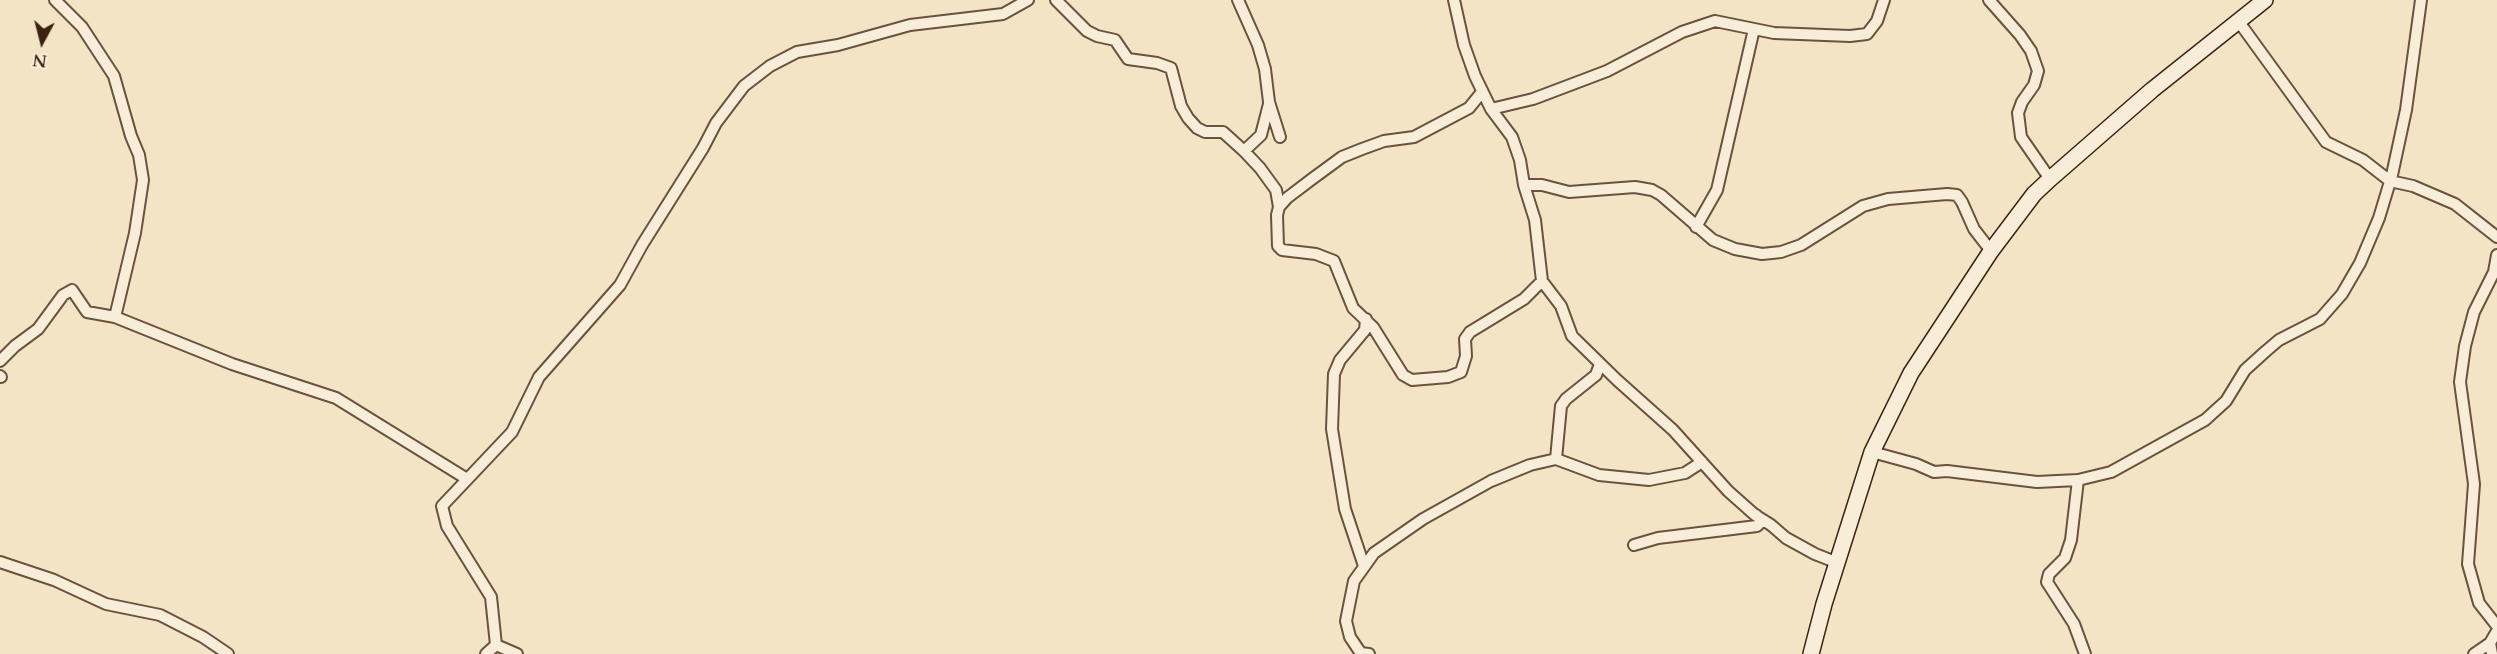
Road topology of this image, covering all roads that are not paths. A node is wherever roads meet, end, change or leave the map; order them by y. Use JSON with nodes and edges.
{"nodes":[{"id":1,"x":55,"y":0,"type":"edge"},
{"id":2,"x":1028,"y":0,"type":"edge"},
{"id":3,"x":1056,"y":0,"type":"edge"},
{"id":4,"x":1238,"y":0,"type":"edge"},
{"id":5,"x":1454,"y":0,"type":"edge"},
{"id":6,"x":1884,"y":0,"type":"edge"},
{"id":7,"x":1989,"y":0,"type":"edge"},
{"id":8,"x":2265,"y":0,"type":"edge"},
{"id":9,"x":2421,"y":0,"type":"edge"},
{"id":10,"x":2239,"y":22,"type":"junction"},
{"id":11,"x":1754,"y":29,"type":"junction"},
{"id":12,"x":1482,"y":92,"type":"junction"},
{"id":13,"x":1269,"y":102,"type":"junction"},
{"id":14,"x":1491,"y":109,"type":"junction"},
{"id":15,"x":1280,"y":137,"type":"dead end"},
{"id":16,"x":1244,"y":152,"type":"junction"},
{"id":17,"x":2050,"y":178,"type":"junction"},
{"id":18,"x":2390,"y":181,"type":"junction"},
{"id":19,"x":1524,"y":185,"type":"junction"},
{"id":20,"x":1279,"y":207,"type":"junction"},
{"id":21,"x":1696,"y":227,"type":"junction"},
{"id":22,"x":2497,"y":237,"type":"edge"},
{"id":23,"x":1991,"y":251,"type":"junction"},
{"id":24,"x":2496,"y":256,"type":"edge"},
{"id":25,"x":1542,"y":281,"type":"junction"},
{"id":26,"x":115,"y":317,"type":"junction"},
{"id":27,"x":1366,"y":319,"type":"junction"},
{"id":28,"x":0,"y":361,"type":"edge"},
{"id":29,"x":1600,"y":364,"type":"junction"},
{"id":30,"x":1872,"y":452,"type":"junction"},
{"id":31,"x":1556,"y":459,"type":"junction"},
{"id":32,"x":1702,"y":462,"type":"junction"},
{"id":33,"x":467,"y":479,"type":"junction"},
{"id":34,"x":2078,"y":480,"type":"junction"},
{"id":35,"x":1755,"y":515,"type":"junction"},
{"id":36,"x":1634,"y":545,"type":"dead end"},
{"id":37,"x":0,"y":562,"type":"edge"},
{"id":38,"x":1838,"y":562,"type":"junction"},
{"id":39,"x":1364,"y":566,"type":"junction"},
{"id":40,"x":2497,"y":626,"type":"edge"},
{"id":41,"x":2497,"y":631,"type":"edge"},
{"id":42,"x":496,"y":645,"type":"junction"},
{"id":43,"x":2491,"y":649,"type":"edge"},
{"id":44,"x":228,"y":654,"type":"edge"},
{"id":45,"x":486,"y":654,"type":"edge"},
{"id":46,"x":517,"y":654,"type":"edge"},
{"id":47,"x":1364,"y":654,"type":"edge"},
{"id":48,"x":1811,"y":654,"type":"edge"},
{"id":49,"x":2085,"y":654,"type":"edge"},
{"id":50,"x":2474,"y":654,"type":"edge"}],
"edges":[{"from":1,"to":26,"type":"street"},
{"from":2,"to":33,"type":"street"},
{"from":3,"to":16,"type":"street"},
{"from":4,"to":13,"type":"street"},
{"from":5,"to":12,"type":"street"},
{"from":6,"to":11,"type":"street"},
{"from":7,"to":17,"type":"street"},
{"from":8,"to":10,"type":"main road"},
{"from":9,"to":18,"type":"street"},
{"from":10,"to":17,"type":"main road"},
{"from":10,"to":18,"type":"street"},
{"from":11,"to":14,"type":"street"},
{"from":11,"to":21,"type":"street"},
{"from":12,"to":14,"type":"street"},
{"from":12,"to":20,"type":"street"},
{"from":13,"to":15,"type":"street"},
{"from":13,"to":16,"type":"street"},
{"from":14,"to":19,"type":"street"},
{"from":16,"to":20,"type":"street"},
{"from":17,"to":23,"type":"main road"},
{"from":18,"to":22,"type":"street"},
{"from":18,"to":34,"type":"street"},
{"from":19,"to":21,"type":"street"},
{"from":19,"to":25,"type":"street"},
{"from":20,"to":27,"type":"street"},
{"from":21,"to":23,"type":"street"},
{"from":23,"to":30,"type":"main road"},
{"from":24,"to":40,"type":"street"},
{"from":25,"to":27,"type":"street"},
{"from":25,"to":29,"type":"street"},
{"from":26,"to":28,"type":"street"},
{"from":26,"to":33,"type":"street"},
{"from":27,"to":39,"type":"street"},
{"from":29,"to":31,"type":"street"},
{"from":29,"to":32,"type":"street"},
{"from":30,"to":34,"type":"street"},
{"from":30,"to":38,"type":"main road"},
{"from":31,"to":32,"type":"street"},
{"from":31,"to":39,"type":"street"},
{"from":32,"to":35,"type":"street"},
{"from":33,"to":42,"type":"street"},
{"from":34,"to":49,"type":"street"},
{"from":35,"to":36,"type":"street"},
{"from":35,"to":38,"type":"street"},
{"from":37,"to":44,"type":"street"},
{"from":38,"to":48,"type":"main road"},
{"from":39,"to":47,"type":"street"},
{"from":41,"to":43,"type":"street"},
{"from":42,"to":45,"type":"street"},
{"from":42,"to":46,"type":"street"},
{"from":43,"to":50,"type":"street"}]}
